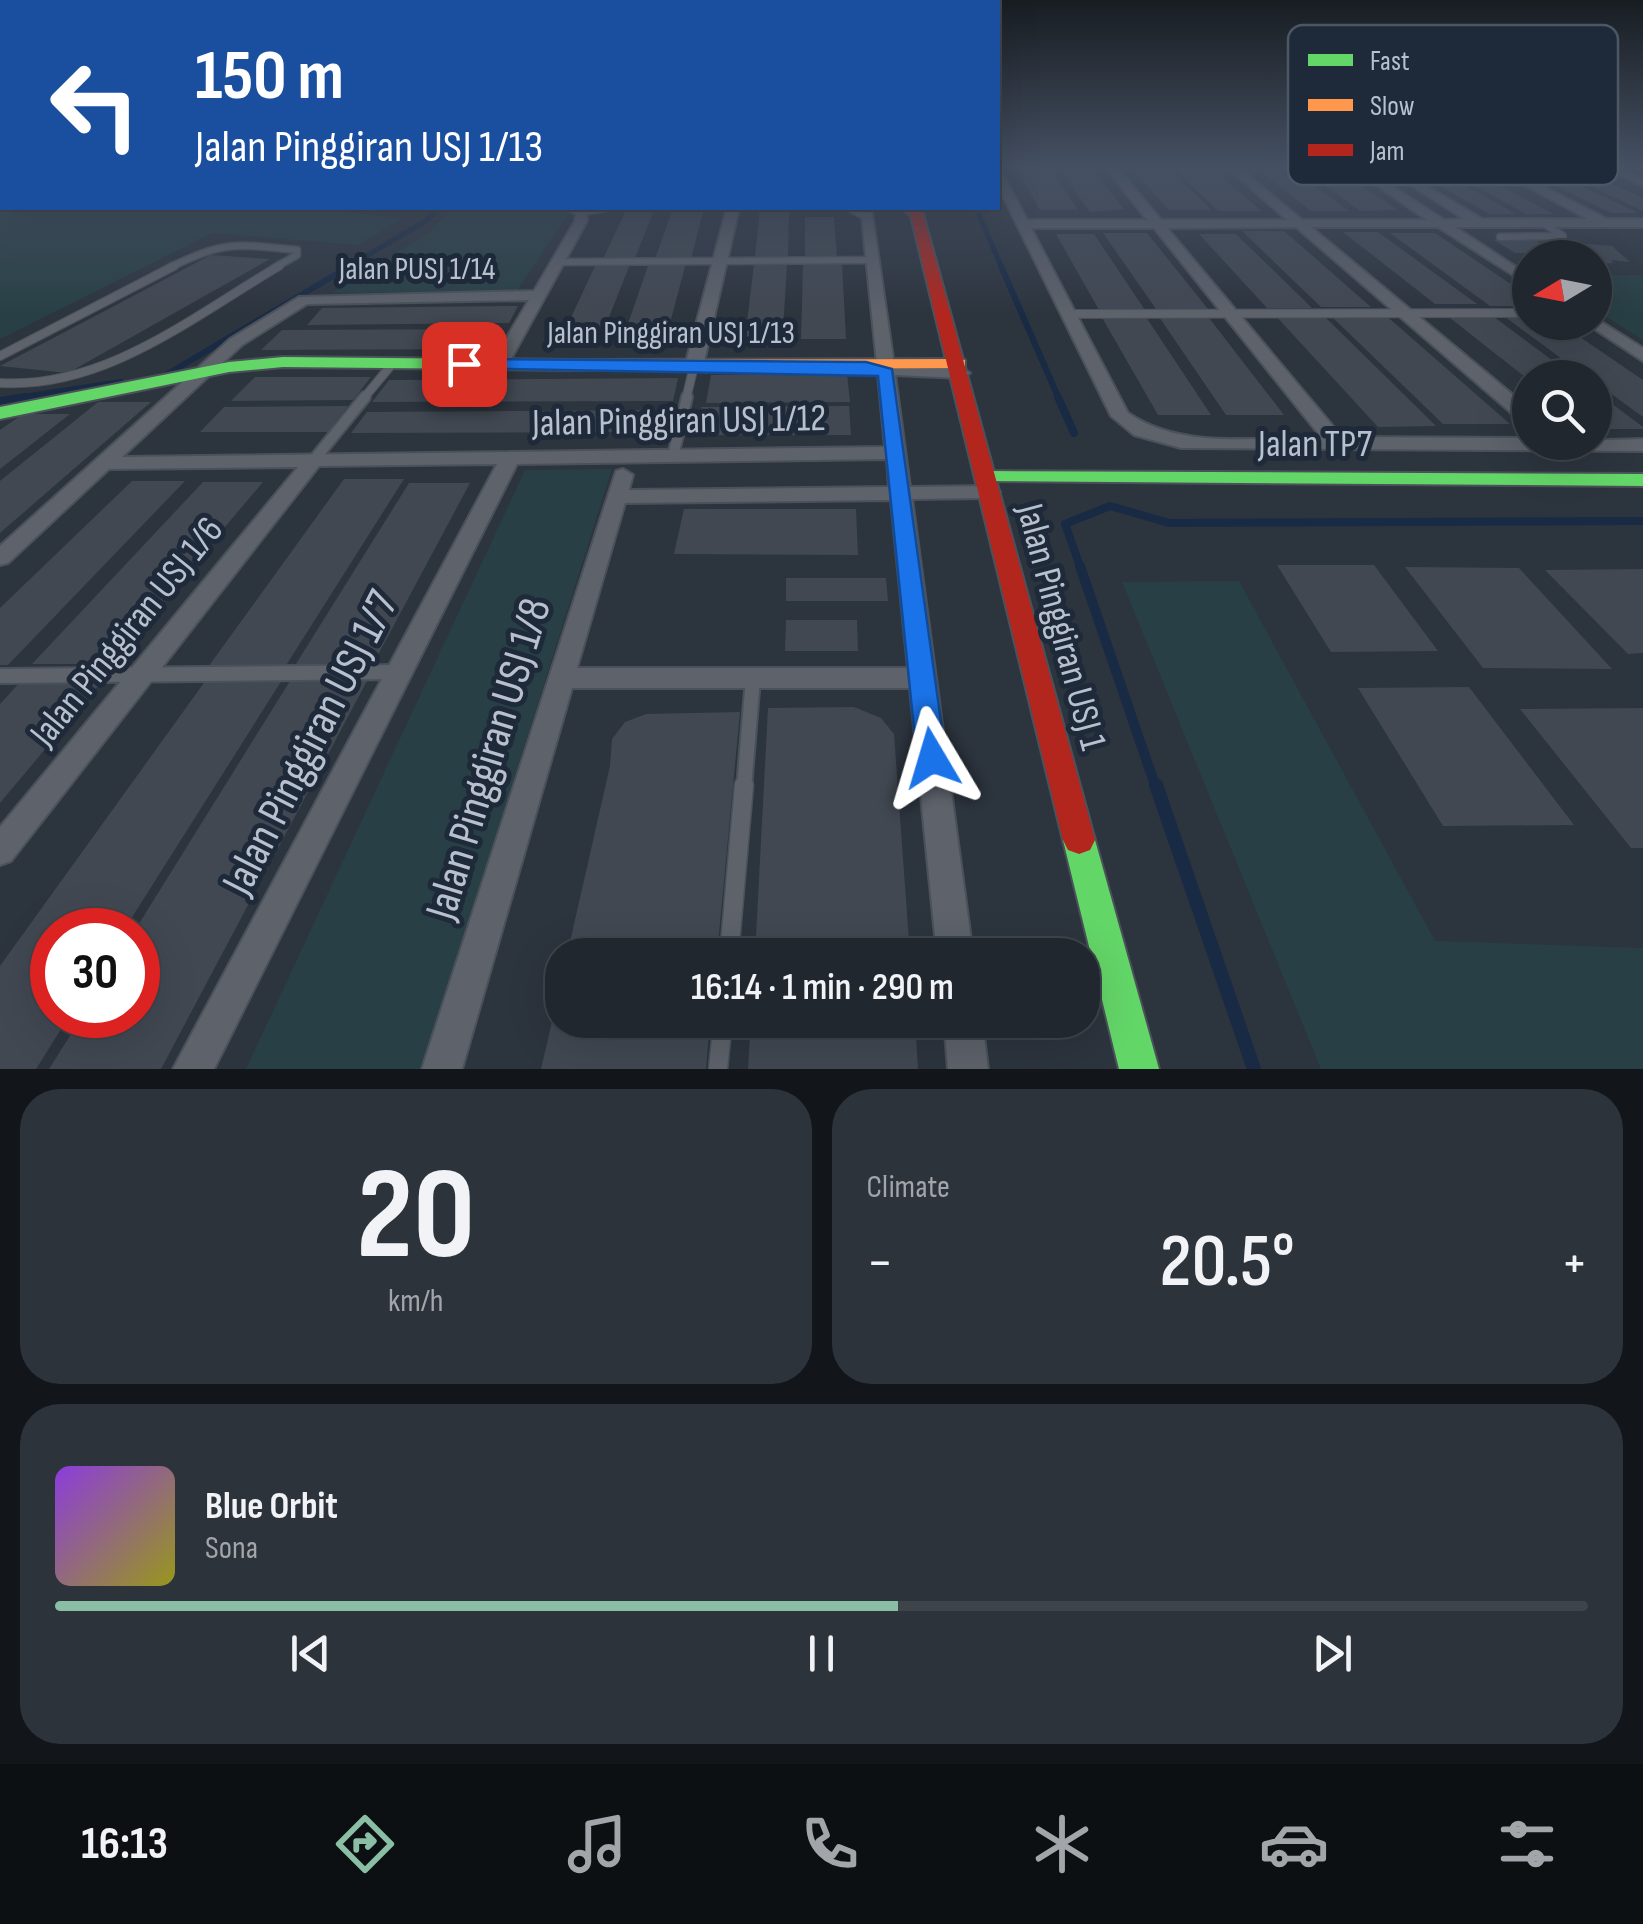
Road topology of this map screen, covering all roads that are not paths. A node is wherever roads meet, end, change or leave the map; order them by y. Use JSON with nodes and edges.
{"nodes":[{"id":1,"x":573,"y":216,"type":"edge"},
{"id":2,"x":731,"y":216,"type":"edge"},
{"id":3,"x":868,"y":216,"type":"edge"},
{"id":4,"x":918,"y":216,"type":"edge"},
{"id":5,"x":1018,"y":216,"type":"edge"},
{"id":6,"x":1151,"y":216,"type":"edge"},
{"id":7,"x":1290,"y":216,"type":"edge"},
{"id":8,"x":1430,"y":216,"type":"edge"},
{"id":9,"x":1467,"y":216,"type":"edge"},
{"id":10,"x":1592,"y":216,"type":"edge"},
{"id":11,"x":1606,"y":223,"type":"junction"},
{"id":12,"x":1643,"y":223,"type":"edge"},
{"id":13,"x":1022,"y":224,"type":"junction"},
{"id":14,"x":1158,"y":224,"type":"junction"},
{"id":15,"x":1300,"y":224,"type":"junction"},
{"id":16,"x":1442,"y":224,"type":"junction"},
{"id":17,"x":1480,"y":224,"type":"junction"},
{"id":18,"x":1543,"y":224,"type":"junction"},
{"id":19,"x":1500,"y":237,"type":"dead end"},
{"id":20,"x":873,"y":260,"type":"junction"},
{"id":21,"x":720,"y":261,"type":"junction"},
{"id":22,"x":558,"y":262,"type":"junction"},
{"id":23,"x":1512,"y":270,"type":"edge"},
{"id":24,"x":539,"y":295,"type":"junction"},
{"id":25,"x":1404,"y":312,"type":"junction"},
{"id":26,"x":1512,"y":312,"type":"edge"},
{"id":27,"x":1230,"y":313,"type":"junction"},
{"id":28,"x":1068,"y":314,"type":"junction"},
{"id":29,"x":1612,"y":335,"type":"edge"},
{"id":30,"x":0,"y":356,"type":"edge"},
{"id":31,"x":1643,"y":356,"type":"edge"},
{"id":32,"x":393,"y":363,"type":"junction"},
{"id":33,"x":500,"y":364,"type":"junction"},
{"id":34,"x":694,"y":366,"type":"junction"},
{"id":35,"x":879,"y":368,"type":"junction"},
{"id":36,"x":960,"y":368,"type":"junction"},
{"id":37,"x":200,"y":374,"type":"junction"},
{"id":38,"x":0,"y":384,"type":"edge"},
{"id":39,"x":1512,"y":404,"type":"edge"},
{"id":40,"x":0,"y":414,"type":"edge"},
{"id":41,"x":1336,"y":443,"type":"junction"},
{"id":42,"x":1512,"y":443,"type":"edge"},
{"id":43,"x":1612,"y":444,"type":"edge"},
{"id":44,"x":1643,"y":445,"type":"edge"},
{"id":45,"x":896,"y":454,"type":"junction"},
{"id":46,"x":673,"y":456,"type":"junction"},
{"id":47,"x":510,"y":458,"type":"junction"},
{"id":48,"x":314,"y":461,"type":"junction"},
{"id":49,"x":104,"y":463,"type":"junction"},
{"id":50,"x":1643,"y":480,"type":"edge"},
{"id":51,"x":988,"y":484,"type":"junction"},
{"id":52,"x":900,"y":493,"type":"junction"},
{"id":53,"x":0,"y":558,"type":"edge"},
{"id":54,"x":399,"y":672,"type":"junction"},
{"id":55,"x":141,"y":675,"type":"junction"},
{"id":56,"x":0,"y":676,"type":"edge"},
{"id":57,"x":561,"y":678,"type":"junction"},
{"id":58,"x":754,"y":678,"type":"junction"},
{"id":59,"x":922,"y":678,"type":"junction"},
{"id":60,"x":0,"y":851,"type":"edge"},
{"id":61,"x":730,"y":938,"type":"edge"},
{"id":62,"x":953,"y":938,"type":"edge"},
{"id":63,"x":721,"y":1038,"type":"edge"},
{"id":64,"x":964,"y":1038,"type":"edge"},
{"id":65,"x":192,"y":1069,"type":"edge"},
{"id":66,"x":442,"y":1069,"type":"edge"},
{"id":67,"x":718,"y":1069,"type":"edge"},
{"id":68,"x":968,"y":1069,"type":"edge"},
{"id":69,"x":1139,"y":1069,"type":"edge"}],
"edges":[{"from":1,"to":22,"type":"street"},
{"from":2,"to":21,"type":"street"},
{"from":3,"to":20,"type":"street"},
{"from":4,"to":36,"type":"street","name":"Jalan Pinggiran USJ 1"},
{"from":5,"to":13,"type":"street"},
{"from":6,"to":14,"type":"street"},
{"from":7,"to":15,"type":"street"},
{"from":8,"to":16,"type":"street"},
{"from":9,"to":17,"type":"street"},
{"from":10,"to":11,"type":"street"},
{"from":11,"to":12,"type":"street"},
{"from":11,"to":18,"type":"street"},
{"from":13,"to":14,"type":"street"},
{"from":13,"to":28,"type":"street"},
{"from":14,"to":15,"type":"street"},
{"from":14,"to":27,"type":"street"},
{"from":15,"to":16,"type":"street"},
{"from":15,"to":25,"type":"street"},
{"from":16,"to":17,"type":"street"},
{"from":16,"to":23,"type":"street"},
{"from":17,"to":18,"type":"street"},
{"from":18,"to":19,"type":"lane"},
{"from":20,"to":21,"type":"lane"},
{"from":20,"to":35,"type":"street"},
{"from":21,"to":22,"type":"lane"},
{"from":21,"to":34,"type":"street"},
{"from":22,"to":24,"type":"street"},
{"from":24,"to":33,"type":"street"},
{"from":24,"to":37,"type":"street","name":"Jalan PUSJ 1/14"},
{"from":25,"to":26,"type":"lane"},
{"from":25,"to":27,"type":"lane"},
{"from":25,"to":39,"type":"street"},
{"from":27,"to":28,"type":"lane"},
{"from":27,"to":41,"type":"street"},
{"from":28,"to":41,"type":"street"},
{"from":29,"to":31,"type":"street"},
{"from":30,"to":38,"type":"lane"},
{"from":32,"to":33,"type":"street","name":"Jalan Pinggiran USJ 1/13"},
{"from":32,"to":37,"type":"street","name":"Jalan Pinggiran USJ 1/13"},
{"from":32,"to":48,"type":"lane"},
{"from":33,"to":34,"type":"street","name":"Jalan Pinggiran USJ 1/13"},
{"from":34,"to":35,"type":"street","name":"Jalan Pinggiran USJ 1/13"},
{"from":34,"to":46,"type":"lane"},
{"from":35,"to":36,"type":"street","name":"Jalan Pinggiran USJ 1/13"},
{"from":35,"to":45,"type":"street"},
{"from":36,"to":51,"type":"street","name":"Jalan Pinggiran USJ 1"},
{"from":37,"to":40,"type":"street","name":"Jalan Pinggiran USJ 1/13"},
{"from":37,"to":49,"type":"street","name":"Jalan PUSJ 1/14"},
{"from":41,"to":42,"type":"street"},
{"from":43,"to":44,"type":"street"},
{"from":45,"to":46,"type":"street","name":"Jalan Pinggiran USJ 1/12"},
{"from":45,"to":52,"type":"street"},
{"from":46,"to":47,"type":"street","name":"Jalan Pinggiran USJ 1/12"},
{"from":47,"to":48,"type":"street","name":"Jalan Pinggiran USJ 1/12"},
{"from":47,"to":54,"type":"street","name":"Jalan Pinggiran USJ 1/7"},
{"from":48,"to":49,"type":"street","name":"Jalan Pinggiran USJ 1/12"},
{"from":48,"to":55,"type":"street","name":"Jalan Pinggiran USJ 1/6"},
{"from":49,"to":53,"type":"street","name":"Jalan PUSJ 1/14"},
{"from":50,"to":51,"type":"street","name":"Jalan TP7"},
{"from":51,"to":52,"type":"street"},
{"from":51,"to":69,"type":"street","name":"Jalan Pinggiran USJ 1"},
{"from":52,"to":57,"type":"street","name":"Jalan Pinggiran USJ 1/8"},
{"from":52,"to":59,"type":"street"},
{"from":54,"to":55,"type":"lane"},
{"from":54,"to":65,"type":"street","name":"Jalan Pinggiran USJ 1/7"},
{"from":55,"to":56,"type":"lane"},
{"from":55,"to":60,"type":"street","name":"Jalan Pinggiran USJ 1/6"},
{"from":57,"to":58,"type":"street"},
{"from":57,"to":66,"type":"street","name":"Jalan Pinggiran USJ 1/8"},
{"from":58,"to":59,"type":"street"},
{"from":58,"to":61,"type":"lane"},
{"from":59,"to":62,"type":"street"},
{"from":63,"to":67,"type":"lane"},
{"from":64,"to":68,"type":"street"}]}
